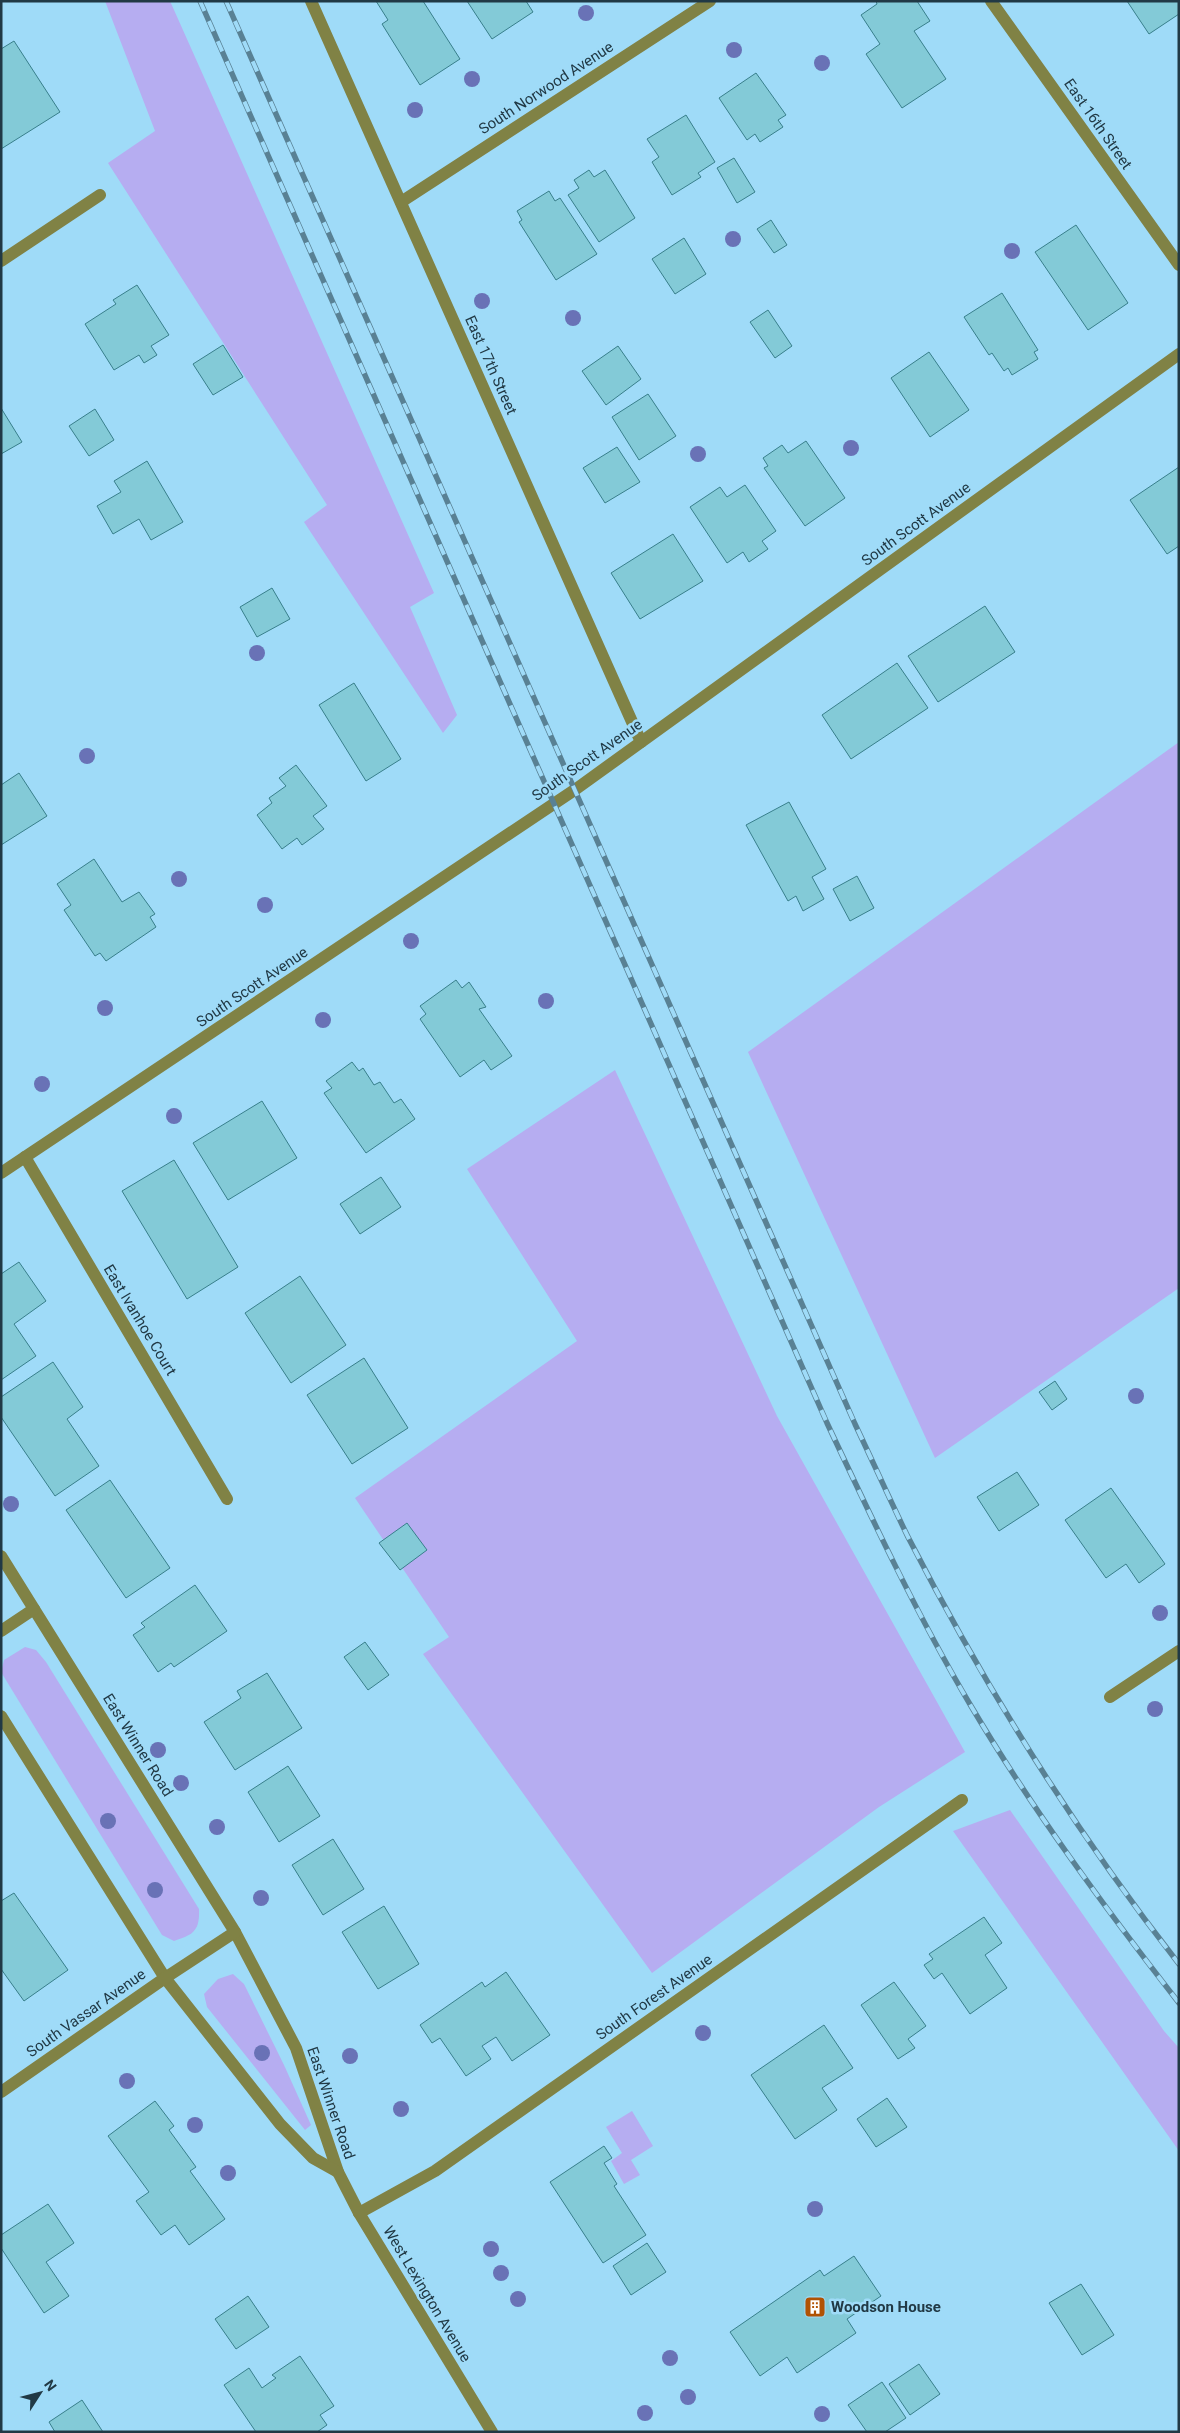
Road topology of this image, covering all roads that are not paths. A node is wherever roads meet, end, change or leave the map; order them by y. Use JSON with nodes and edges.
{"nodes":[{"id":1,"x":311,"y":1,"type":"edge"},
{"id":2,"x":710,"y":1,"type":"edge"},
{"id":3,"x":991,"y":1,"type":"edge"},
{"id":4,"x":100,"y":195,"type":"dead end"},
{"id":5,"x":401,"y":202,"type":"junction"},
{"id":6,"x":1,"y":261,"type":"edge"},
{"id":7,"x":1179,"y":265,"type":"edge"},
{"id":8,"x":1179,"y":354,"type":"edge"},
{"id":9,"x":640,"y":742,"type":"junction"},
{"id":10,"x":25,"y":1157,"type":"junction"},
{"id":11,"x":1,"y":1173,"type":"edge"},
{"id":12,"x":227,"y":1499,"type":"dead end"},
{"id":13,"x":1,"y":1556,"type":"edge"},
{"id":14,"x":34,"y":1609,"type":"junction"},
{"id":15,"x":1,"y":1631,"type":"edge"},
{"id":16,"x":1179,"y":1651,"type":"edge"},
{"id":17,"x":1110,"y":1697,"type":"dead end"},
{"id":18,"x":1,"y":1716,"type":"edge"},
{"id":19,"x":962,"y":1800,"type":"dead end"},
{"id":20,"x":235,"y":1932,"type":"junction"},
{"id":21,"x":165,"y":1978,"type":"junction"},
{"id":22,"x":1,"y":2092,"type":"edge"},
{"id":23,"x":338,"y":2172,"type":"junction"},
{"id":24,"x":359,"y":2213,"type":"junction"},
{"id":25,"x":492,"y":2432,"type":"edge"}],
"edges":[{"from":1,"to":5,"type":"street","name":"East 17th Street"},
{"from":2,"to":5,"type":"street","name":"South Norwood Avenue"},
{"from":3,"to":7,"type":"street","name":"East 16th Street"},
{"from":4,"to":6,"type":"street"},
{"from":5,"to":9,"type":"street","name":"East 17th Street"},
{"from":8,"to":9,"type":"street","name":"South Scott Avenue"},
{"from":9,"to":10,"type":"street","name":"South Scott Avenue"},
{"from":10,"to":11,"type":"street","name":"South Scott Avenue"},
{"from":10,"to":12,"type":"street","name":"East Ivanhoe Court"},
{"from":13,"to":14,"type":"street","name":"East Winner Road"},
{"from":14,"to":15,"type":"street"},
{"from":14,"to":20,"type":"street","name":"East Winner Road"},
{"from":16,"to":17,"type":"street"},
{"from":18,"to":21,"type":"street","name":"East Winner Road"},
{"from":19,"to":24,"type":"street","name":"South Forest Avenue"},
{"from":20,"to":21,"type":"street","name":"South Vassar Avenue"},
{"from":20,"to":23,"type":"street","name":"East Winner Road"},
{"from":21,"to":22,"type":"street","name":"South Vassar Avenue"},
{"from":21,"to":23,"type":"street","name":"East Winner Road"},
{"from":23,"to":24,"type":"street","name":"West Lexington Avenue"},
{"from":24,"to":25,"type":"street","name":"West Lexington Avenue"}]}
